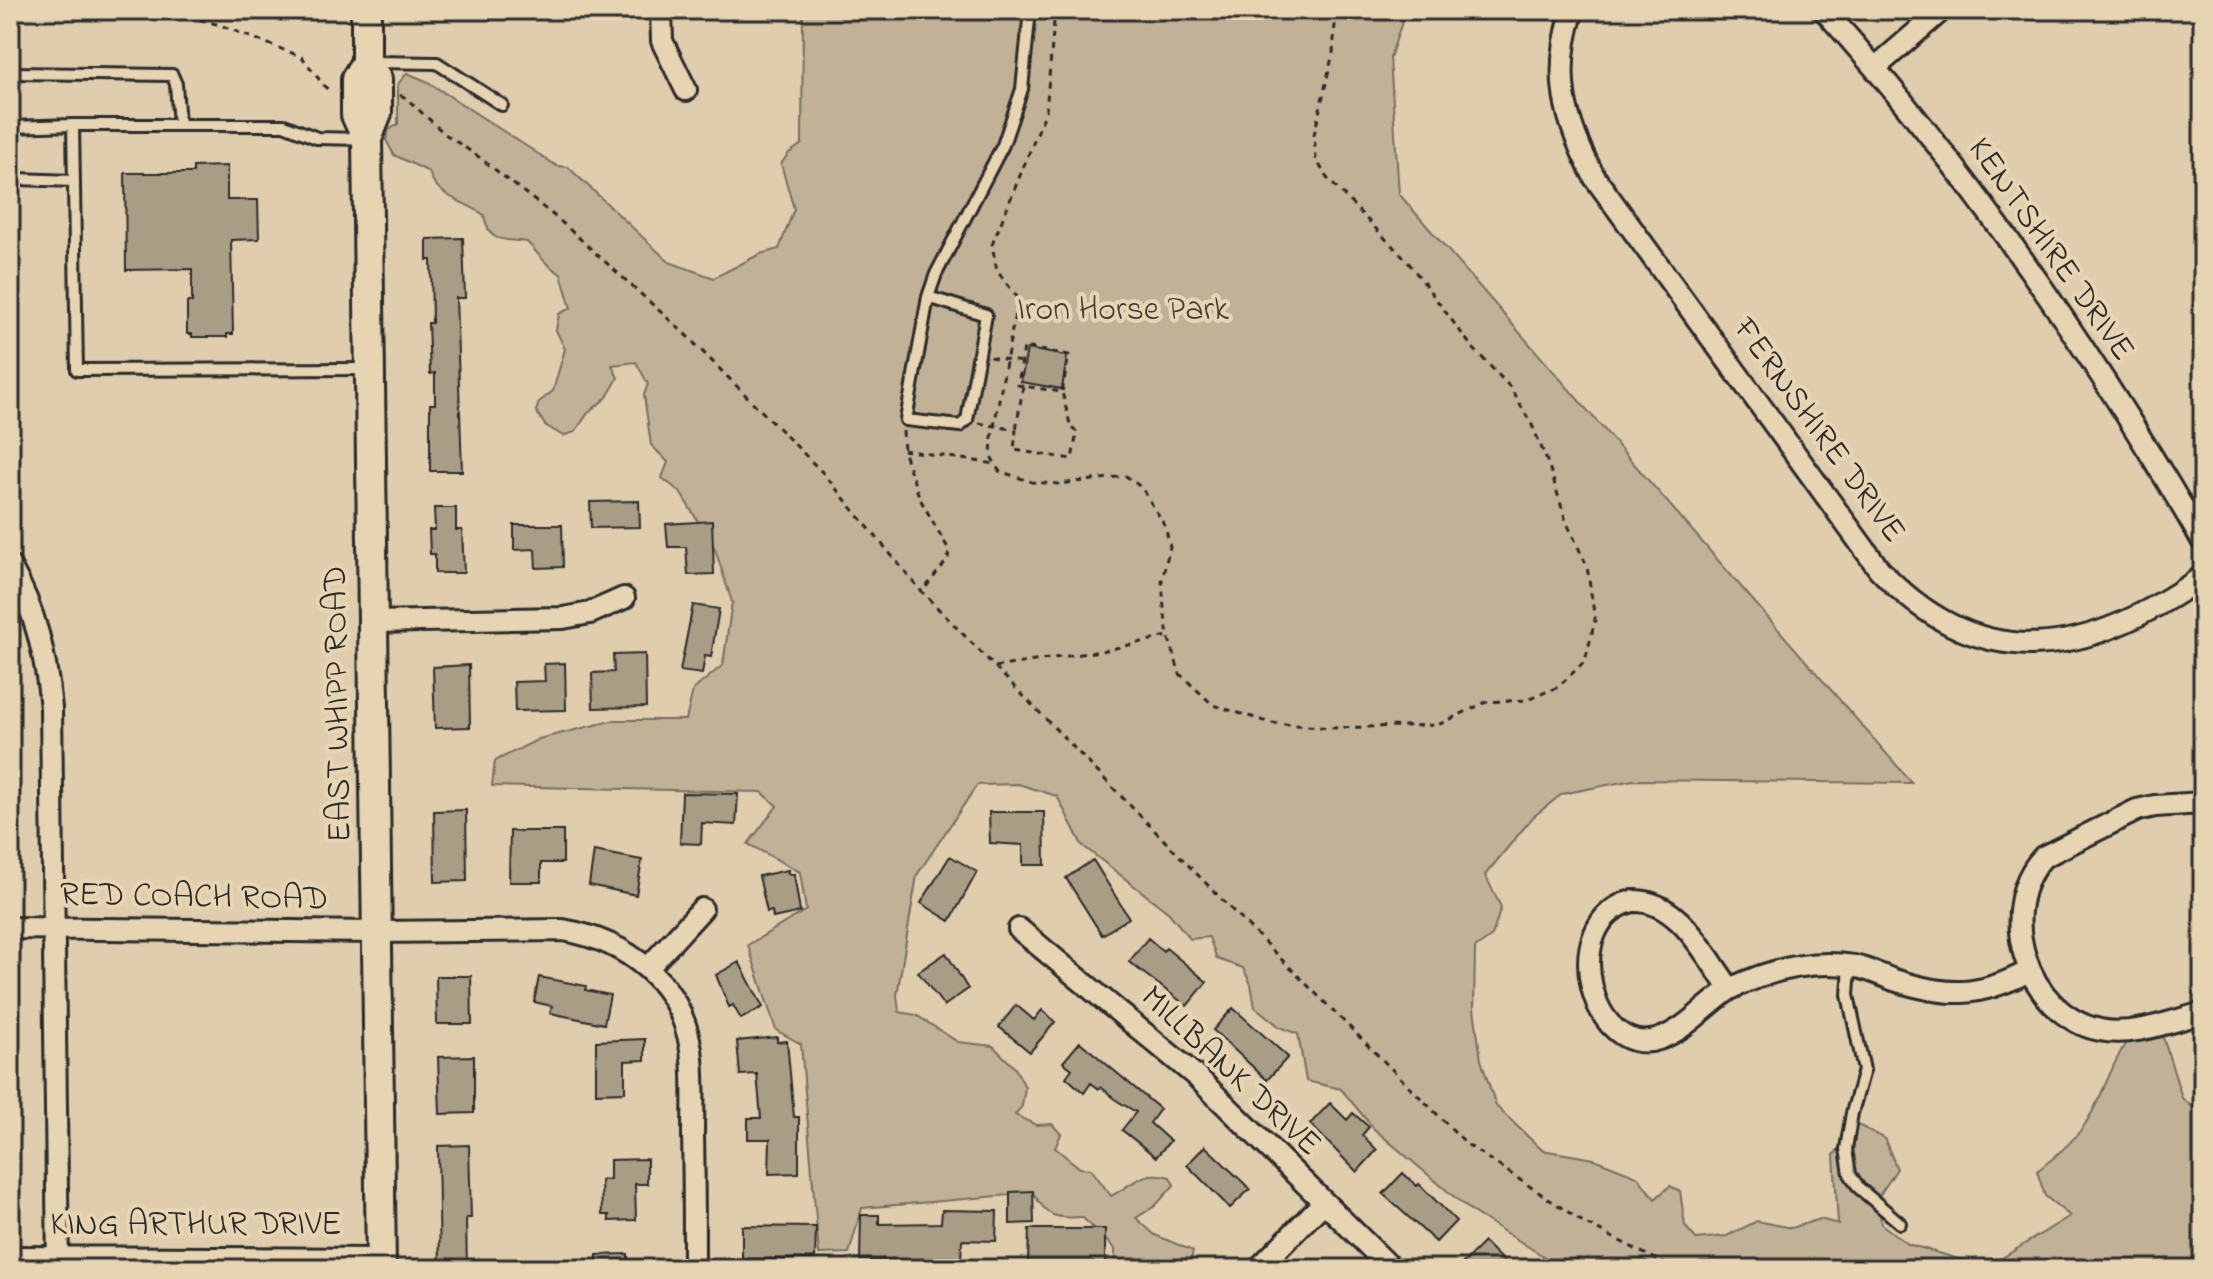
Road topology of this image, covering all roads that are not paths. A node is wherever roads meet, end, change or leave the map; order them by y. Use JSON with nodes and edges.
{"nodes":[{"id":1,"x":366,"y":10,"type":"edge"},
{"id":2,"x":661,"y":10,"type":"edge"},
{"id":3,"x":1030,"y":10,"type":"edge"},
{"id":4,"x":1573,"y":10,"type":"edge"},
{"id":5,"x":1824,"y":10,"type":"edge"},
{"id":6,"x":1942,"y":10,"type":"edge"},
{"id":7,"x":366,"y":62,"type":"junction"},
{"id":8,"x":1875,"y":68,"type":"junction"},
{"id":9,"x":10,"y":73,"type":"edge"},
{"id":10,"x":686,"y":90,"type":"dead end"},
{"id":11,"x":502,"y":105,"type":"dead end"},
{"id":12,"x":73,"y":125,"type":"junction"},
{"id":13,"x":179,"y":125,"type":"junction"},
{"id":14,"x":10,"y":127,"type":"edge"},
{"id":15,"x":367,"y":139,"type":"junction"},
{"id":16,"x":10,"y":175,"type":"edge"},
{"id":17,"x":74,"y":181,"type":"junction"},
{"id":18,"x":928,"y":297,"type":"junction"},
{"id":19,"x":371,"y":369,"type":"junction"},
{"id":20,"x":2203,"y":542,"type":"edge"},
{"id":21,"x":10,"y":566,"type":"edge"},
{"id":22,"x":2203,"y":576,"type":"edge"},
{"id":23,"x":624,"y":598,"type":"dead end"},
{"id":24,"x":374,"y":622,"type":"junction"},
{"id":25,"x":2203,"y":803,"type":"edge"},
{"id":26,"x":702,"y":909,"type":"dead end"},
{"id":27,"x":10,"y":928,"type":"edge"},
{"id":28,"x":54,"y":928,"type":"junction"},
{"id":29,"x":1019,"y":929,"type":"dead end"},
{"id":30,"x":377,"y":932,"type":"junction"},
{"id":31,"x":1850,"y":966,"type":"junction"},
{"id":32,"x":648,"y":968,"type":"junction"},
{"id":33,"x":2029,"y":971,"type":"junction"},
{"id":34,"x":1730,"y":989,"type":"junction"},
{"id":35,"x":2203,"y":1013,"type":"edge"},
{"id":36,"x":1324,"y":1202,"type":"junction"},
{"id":37,"x":1900,"y":1223,"type":"dead end"},
{"id":38,"x":10,"y":1257,"type":"edge"},
{"id":39,"x":58,"y":1263,"type":"edge"},
{"id":40,"x":381,"y":1264,"type":"edge"},
{"id":41,"x":694,"y":1269,"type":"edge"},
{"id":42,"x":1258,"y":1269,"type":"edge"},
{"id":43,"x":1392,"y":1269,"type":"edge"}],
"edges":[{"from":1,"to":7,"type":"main road","name":"EAST WHIPP ROAD"},
{"from":2,"to":10,"type":"street"},
{"from":3,"to":18,"type":"lane"},
{"from":4,"to":22,"type":"street","name":"FERNSHIRE DRIVE"},
{"from":5,"to":8,"type":"street","name":"KENTSHIRE DRIVE"},
{"from":6,"to":8,"type":"street"},
{"from":7,"to":11,"type":"lane"},
{"from":7,"to":15,"type":"main road","name":"EAST WHIPP ROAD"},
{"from":8,"to":20,"type":"street","name":"KENTSHIRE DRIVE"},
{"from":9,"to":13,"type":"lane"},
{"from":12,"to":13,"type":"lane"},
{"from":12,"to":14,"type":"lane"},
{"from":12,"to":17,"type":"lane"},
{"from":13,"to":15,"type":"lane"},
{"from":15,"to":19,"type":"main road","name":"EAST WHIPP ROAD"},
{"from":16,"to":17,"type":"lane"},
{"from":17,"to":19,"type":"lane"},
{"from":18,"to":18,"type":"lane"},
{"from":19,"to":24,"type":"main road","name":"EAST WHIPP ROAD"},
{"from":21,"to":28,"type":"street"},
{"from":23,"to":24,"type":"street"},
{"from":24,"to":30,"type":"main road","name":"EAST WHIPP ROAD"},
{"from":25,"to":33,"type":"street"},
{"from":26,"to":32,"type":"street"},
{"from":27,"to":28,"type":"street","name":"RED COACH ROAD"},
{"from":28,"to":30,"type":"street","name":"RED COACH ROAD"},
{"from":28,"to":39,"type":"street"},
{"from":29,"to":36,"type":"street","name":"MILLBANK DRIVE"},
{"from":30,"to":32,"type":"street","name":"RED COACH ROAD"},
{"from":30,"to":40,"type":"main road","name":"EAST WHIPP ROAD"},
{"from":31,"to":33,"type":"street"},
{"from":31,"to":34,"type":"street"},
{"from":31,"to":37,"type":"lane"},
{"from":32,"to":41,"type":"street","name":"RED COACH ROAD"},
{"from":33,"to":35,"type":"street"},
{"from":34,"to":34,"type":"street"},
{"from":36,"to":42,"type":"street"},
{"from":36,"to":43,"type":"street","name":"MILLBANK DRIVE"},
{"from":38,"to":39,"type":"street","name":"KING ARTHUR DRIVE"},
{"from":39,"to":40,"type":"street","name":"KING ARTHUR DRIVE"}]}
